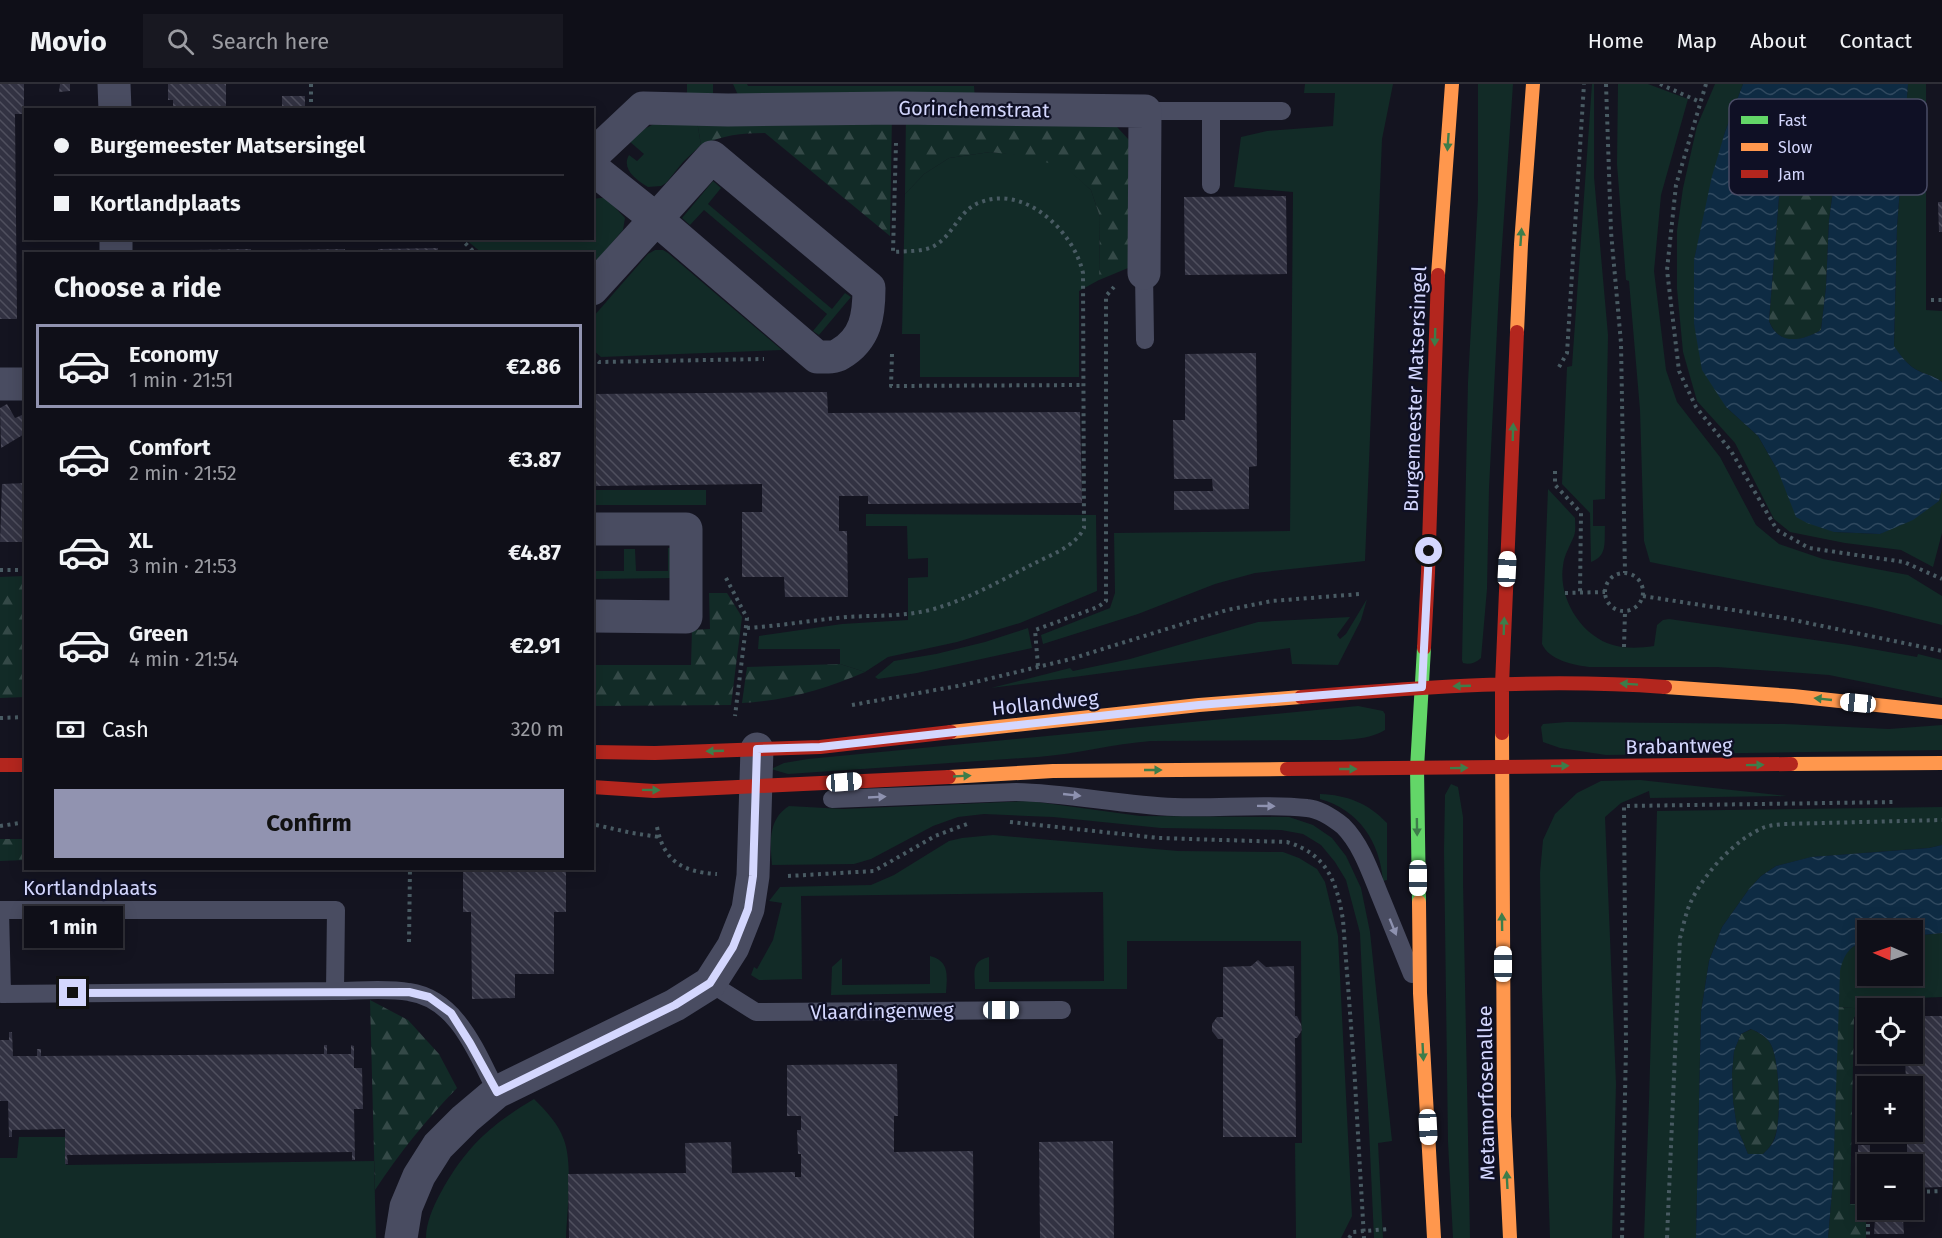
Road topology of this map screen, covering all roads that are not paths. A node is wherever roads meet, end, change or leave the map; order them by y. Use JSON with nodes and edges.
{"nodes":[{"id":1,"x":114,"y":84,"type":"edge"},
{"id":2,"x":1452,"y":84,"type":"edge"},
{"id":3,"x":1533,"y":84,"type":"edge"},
{"id":4,"x":115,"y":108,"type":"edge"},
{"id":5,"x":1145,"y":111,"type":"junction"},
{"id":6,"x":1211,"y":111,"type":"junction"},
{"id":7,"x":1282,"y":111,"type":"dead end"},
{"id":8,"x":594,"y":154,"type":"edge"},
{"id":9,"x":594,"y":170,"type":"edge"},
{"id":10,"x":1211,"y":185,"type":"dead end"},
{"id":11,"x":656,"y":219,"type":"junction"},
{"id":12,"x":1144,"y":273,"type":"joint"},
{"id":13,"x":594,"y":287,"type":"edge"},
{"id":14,"x":1145,"y":340,"type":"dead end"},
{"id":15,"x":0,"y":384,"type":"edge"},
{"id":16,"x":24,"y":384,"type":"edge"},
{"id":17,"x":594,"y":529,"type":"edge"},
{"id":18,"x":594,"y":616,"type":"edge"},
{"id":19,"x":1502,"y":685,"type":"junction"},
{"id":20,"x":1422,"y":687,"type":"junction"},
{"id":21,"x":1942,"y":712,"type":"edge"},
{"id":22,"x":757,"y":749,"type":"junction"},
{"id":23,"x":594,"y":752,"type":"edge"},
{"id":24,"x":1942,"y":763,"type":"edge"},
{"id":25,"x":0,"y":765,"type":"edge"},
{"id":26,"x":24,"y":765,"type":"edge"},
{"id":27,"x":1501,"y":767,"type":"junction"},
{"id":28,"x":1417,"y":768,"type":"junction"},
{"id":29,"x":594,"y":787,"type":"edge"},
{"id":30,"x":756,"y":787,"type":"junction"},
{"id":31,"x":0,"y":910,"type":"edge"},
{"id":32,"x":710,"y":983,"type":"junction"},
{"id":33,"x":335,"y":991,"type":"junction"},
{"id":34,"x":1420,"y":993,"type":"junction"},
{"id":35,"x":1,"y":994,"type":"edge"},
{"id":36,"x":1062,"y":1010,"type":"dead end"},
{"id":37,"x":497,"y":1092,"type":"junction"},
{"id":38,"x":401,"y":1238,"type":"edge"},
{"id":39,"x":1434,"y":1238,"type":"edge"},
{"id":40,"x":1510,"y":1238,"type":"edge"}],
"edges":[{"from":1,"to":4,"type":"street"},
{"from":2,"to":20,"type":"street","name":"Burgemeester Matsersingel","one_way":true},
{"from":19,"to":3,"type":"street","one_way":true},
{"from":5,"to":6,"type":"lane"},
{"from":5,"to":8,"type":"street","name":"Gorinchemstraat"},
{"from":5,"to":12,"type":"street"},
{"from":6,"to":7,"type":"lane"},
{"from":6,"to":10,"type":"lane"},
{"from":9,"to":11,"type":"street"},
{"from":11,"to":11,"type":"street"},
{"from":11,"to":13,"type":"street"},
{"from":12,"to":14,"type":"lane"},
{"from":15,"to":16,"type":"street"},
{"from":17,"to":18,"type":"street"},
{"from":19,"to":20,"type":"street","name":"Hollandweg","one_way":true},
{"from":21,"to":19,"type":"street","one_way":true},
{"from":19,"to":27,"type":"street"},
{"from":20,"to":22,"type":"street","name":"Hollandweg"},
{"from":20,"to":28,"type":"street","name":"Burgemeester Matsersingel"},
{"from":22,"to":23,"type":"street","name":"Hollandweg","one_way":true},
{"from":22,"to":30,"type":"street"},
{"from":27,"to":24,"type":"street","name":"Brabantweg","one_way":true},
{"from":25,"to":26,"type":"street"},
{"from":28,"to":27,"type":"street","name":"Brabantweg","one_way":true},
{"from":40,"to":27,"type":"street","name":"Metamorfosenallee","one_way":true},
{"from":30,"to":28,"type":"street","one_way":true},
{"from":28,"to":34,"type":"street","one_way":true},
{"from":29,"to":30,"type":"street","one_way":true},
{"from":30,"to":32,"type":"street"},
{"from":30,"to":34,"type":"lane","one_way":true},
{"from":31,"to":33,"type":"lane","name":"Kortlandplaats"},
{"from":31,"to":35,"type":"lane","name":"Kortlandplaats"},
{"from":32,"to":36,"type":"lane","name":"Vlaardingenweg"},
{"from":32,"to":37,"type":"street"},
{"from":33,"to":35,"type":"lane","name":"Kortlandplaats"},
{"from":33,"to":37,"type":"lane","name":"Kortlandplaats"},
{"from":34,"to":39,"type":"street","one_way":true},
{"from":37,"to":38,"type":"street"}]}
